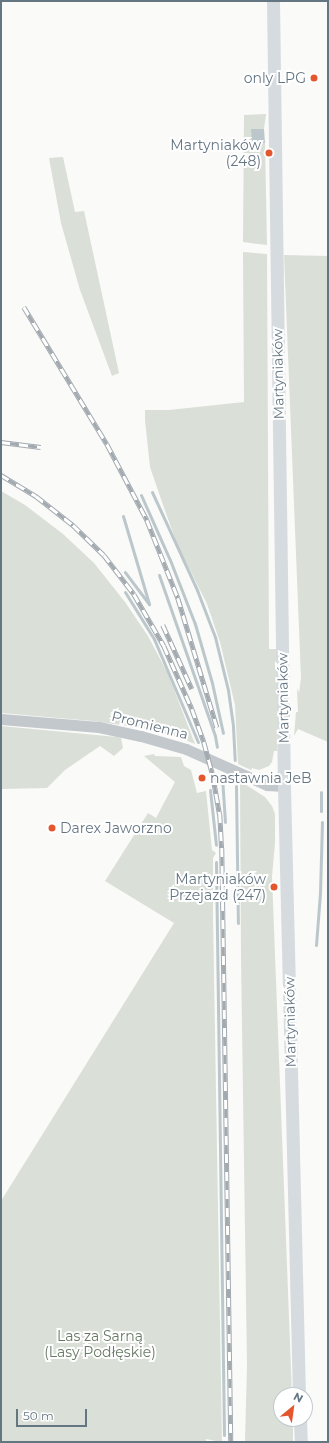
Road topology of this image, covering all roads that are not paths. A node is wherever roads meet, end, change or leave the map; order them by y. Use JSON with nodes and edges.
{"nodes":[{"id":1,"x":274,"y":1,"type":"edge"},
{"id":2,"x":1,"y":719,"type":"edge"},
{"id":3,"x":284,"y":786,"type":"junction"},
{"id":4,"x":299,"y":1387,"type":"edge"},
{"id":5,"x":300,"y":1427,"type":"edge"},
{"id":6,"x":301,"y":1442,"type":"edge"}],
"edges":[{"from":1,"to":3,"type":"main road","name":"Martyniaków"},
{"from":2,"to":3,"type":"street","name":"Promienna"},
{"from":3,"to":4,"type":"main road","name":"Martyniaków"},
{"from":5,"to":6,"type":"main road"}]}
